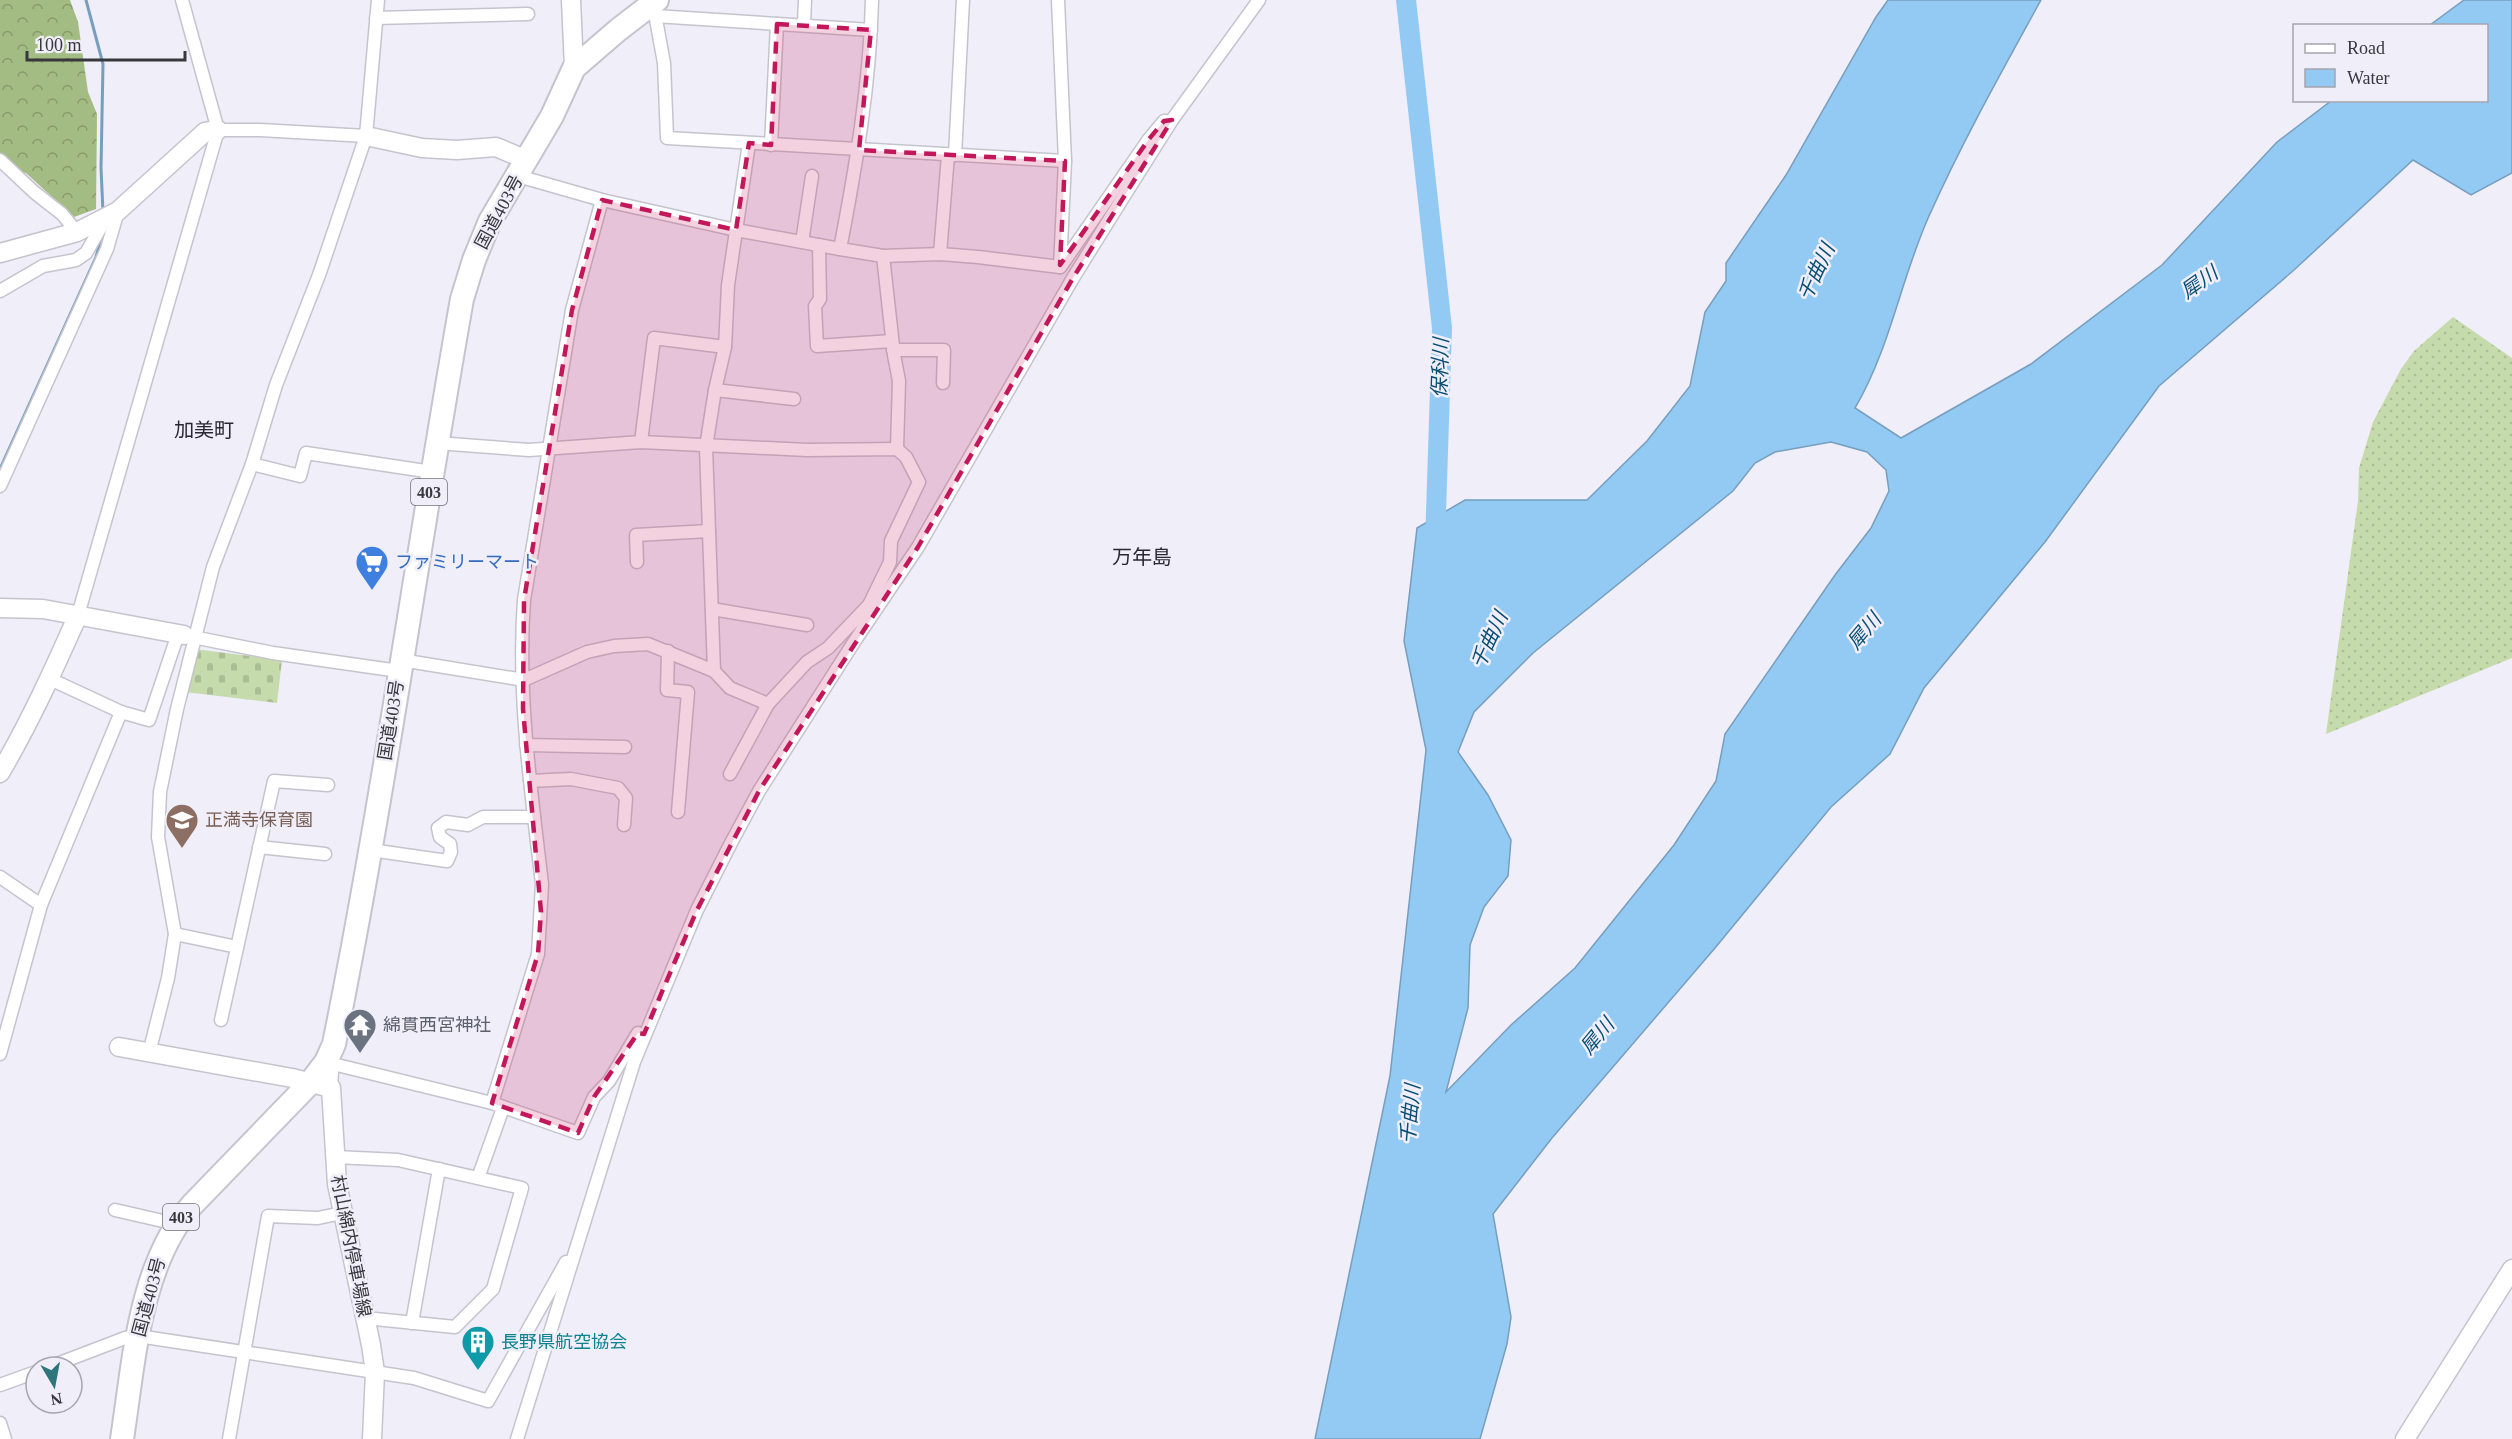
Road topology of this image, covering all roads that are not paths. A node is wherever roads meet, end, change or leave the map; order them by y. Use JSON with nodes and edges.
{"nodes":[{"id":1,"x":182,"y":0,"type":"edge"},
{"id":2,"x":378,"y":0,"type":"edge"},
{"id":3,"x":571,"y":0,"type":"edge"},
{"id":4,"x":805,"y":0,"type":"edge"},
{"id":5,"x":872,"y":0,"type":"edge"},
{"id":6,"x":963,"y":0,"type":"edge"},
{"id":7,"x":1058,"y":0,"type":"edge"},
{"id":8,"x":1259,"y":0,"type":"edge"},
{"id":9,"x":655,"y":6,"type":"edge"},
{"id":10,"x":528,"y":14,"type":"dead end"},
{"id":11,"x":376,"y":18,"type":"junction"},
{"id":12,"x":777,"y":24,"type":"junction"},
{"id":13,"x":804,"y":24,"type":"junction"},
{"id":14,"x":871,"y":30,"type":"junction"},
{"id":15,"x":574,"y":68,"type":"junction"},
{"id":16,"x":1172,"y":120,"type":"junction"},
{"id":17,"x":218,"y":130,"type":"junction"},
{"id":18,"x":366,"y":136,"type":"junction"},
{"id":19,"x":749,"y":143,"type":"junction"},
{"id":20,"x":771,"y":145,"type":"junction"},
{"id":21,"x":859,"y":150,"type":"junction"},
{"id":22,"x":951,"y":155,"type":"junction"},
{"id":23,"x":0,"y":160,"type":"edge"},
{"id":24,"x":1065,"y":161,"type":"junction"},
{"id":25,"x":522,"y":168,"type":"junction"},
{"id":26,"x":812,"y":176,"type":"dead end"},
{"id":27,"x":602,"y":200,"type":"junction"},
{"id":28,"x":109,"y":215,"type":"junction"},
{"id":29,"x":736,"y":230,"type":"junction"},
{"id":30,"x":77,"y":232,"type":"junction"},
{"id":31,"x":802,"y":242,"type":"junction"},
{"id":32,"x":819,"y":245,"type":"junction"},
{"id":33,"x":840,"y":249,"type":"junction"},
{"id":34,"x":0,"y":253,"type":"edge"},
{"id":35,"x":940,"y":254,"type":"junction"},
{"id":36,"x":883,"y":256,"type":"junction"},
{"id":37,"x":1060,"y":267,"type":"junction"},
{"id":38,"x":0,"y":291,"type":"edge"},
{"id":39,"x":893,"y":346,"type":"junction"},
{"id":40,"x":725,"y":347,"type":"junction"},
{"id":41,"x":943,"y":384,"type":"dead end"},
{"id":42,"x":715,"y":390,"type":"junction"},
{"id":43,"x":794,"y":399,"type":"dead end"},
{"id":44,"x":642,"y":442,"type":"junction"},
{"id":45,"x":437,"y":443,"type":"junction"},
{"id":46,"x":706,"y":447,"type":"junction"},
{"id":47,"x":549,"y":449,"type":"junction"},
{"id":48,"x":897,"y":449,"type":"junction"},
{"id":49,"x":252,"y":464,"type":"junction"},
{"id":50,"x":432,"y":472,"type":"junction"},
{"id":51,"x":0,"y":486,"type":"edge"},
{"id":52,"x":709,"y":531,"type":"junction"},
{"id":53,"x":637,"y":562,"type":"dead end"},
{"id":54,"x":0,"y":608,"type":"edge"},
{"id":55,"x":873,"y":608,"type":"junction"},
{"id":56,"x":712,"y":609,"type":"junction"},
{"id":57,"x":78,"y":615,"type":"junction"},
{"id":58,"x":807,"y":625,"type":"dead end"},
{"id":59,"x":185,"y":635,"type":"junction"},
{"id":60,"x":668,"y":651,"type":"junction"},
{"id":61,"x":400,"y":665,"type":"junction"},
{"id":62,"x":714,"y":671,"type":"junction"},
{"id":63,"x":50,"y":679,"type":"junction"},
{"id":64,"x":524,"y":680,"type":"junction"},
{"id":65,"x":768,"y":704,"type":"junction"},
{"id":66,"x":121,"y":712,"type":"junction"},
{"id":67,"x":526,"y":745,"type":"junction"},
{"id":68,"x":625,"y":747,"type":"dead end"},
{"id":69,"x":0,"y":772,"type":"edge"},
{"id":70,"x":730,"y":774,"type":"dead end"},
{"id":71,"x":530,"y":781,"type":"junction"},
{"id":72,"x":328,"y":785,"type":"dead end"},
{"id":73,"x":678,"y":812,"type":"dead end"},
{"id":74,"x":534,"y":817,"type":"junction"},
{"id":75,"x":624,"y":825,"type":"dead end"},
{"id":76,"x":259,"y":847,"type":"junction"},
{"id":77,"x":371,"y":850,"type":"junction"},
{"id":78,"x":325,"y":854,"type":"dead end"},
{"id":79,"x":0,"y":877,"type":"edge"},
{"id":80,"x":41,"y":905,"type":"junction"},
{"id":81,"x":175,"y":934,"type":"junction"},
{"id":82,"x":237,"y":947,"type":"junction"},
{"id":83,"x":221,"y":1020,"type":"dead end"},
{"id":84,"x":644,"y":1034,"type":"junction"},
{"id":85,"x":120,"y":1047,"type":"dead end"},
{"id":86,"x":149,"y":1053,"type":"junction"},
{"id":87,"x":0,"y":1054,"type":"edge"},
{"id":88,"x":334,"y":1054,"type":"junction"},
{"id":89,"x":321,"y":1085,"type":"junction"},
{"id":90,"x":498,"y":1106,"type":"junction"},
{"id":91,"x":335,"y":1157,"type":"junction"},
{"id":92,"x":439,"y":1169,"type":"junction"},
{"id":93,"x":478,"y":1178,"type":"junction"},
{"id":94,"x":115,"y":1210,"type":"dead end"},
{"id":95,"x":342,"y":1213,"type":"junction"},
{"id":96,"x":176,"y":1224,"type":"junction"},
{"id":97,"x":578,"y":1241,"type":"junction"},
{"id":98,"x":2512,"y":1269,"type":"edge"},
{"id":99,"x":365,"y":1318,"type":"junction"},
{"id":100,"x":412,"y":1323,"type":"junction"},
{"id":101,"x":138,"y":1336,"type":"junction"},
{"id":102,"x":244,"y":1352,"type":"junction"},
{"id":103,"x":80,"y":1355,"type":"edge"},
{"id":104,"x":375,"y":1372,"type":"junction"},
{"id":105,"x":24,"y":1376,"type":"edge"},
{"id":106,"x":0,"y":1385,"type":"edge"},
{"id":107,"x":0,"y":1423,"type":"edge"},
{"id":108,"x":5,"y":1439,"type":"edge"},
{"id":109,"x":122,"y":1439,"type":"edge"},
{"id":110,"x":229,"y":1439,"type":"edge"},
{"id":111,"x":372,"y":1439,"type":"edge"},
{"id":112,"x":517,"y":1439,"type":"edge"},
{"id":113,"x":2405,"y":1439,"type":"edge"}],
"edges":[{"from":1,"to":17,"type":"street"},
{"from":2,"to":11,"type":"street"},
{"from":3,"to":15,"type":"street"},
{"from":4,"to":13,"type":"street"},
{"from":5,"to":14,"type":"street"},
{"from":6,"to":22,"type":"street"},
{"from":7,"to":24,"type":"street"},
{"from":8,"to":16,"type":"street"},
{"from":9,"to":12,"type":"street"},
{"from":9,"to":15,"type":"highway","name":"国道403号","number":"403"},
{"from":9,"to":19,"type":"street"},
{"from":10,"to":11,"type":"street"},
{"from":11,"to":18,"type":"street"},
{"from":12,"to":13,"type":"street"},
{"from":12,"to":20,"type":"street"},
{"from":13,"to":14,"type":"street"},
{"from":14,"to":21,"type":"street"},
{"from":15,"to":25,"type":"highway","name":"国道403号","number":"403"},
{"from":16,"to":37,"type":"street"},
{"from":16,"to":55,"type":"street"},
{"from":17,"to":18,"type":"street"},
{"from":17,"to":28,"type":"street"},
{"from":17,"to":57,"type":"street"},
{"from":18,"to":25,"type":"street"},
{"from":18,"to":49,"type":"street"},
{"from":19,"to":20,"type":"street"},
{"from":19,"to":29,"type":"street"},
{"from":20,"to":21,"type":"street"},
{"from":21,"to":22,"type":"street"},
{"from":21,"to":33,"type":"street"},
{"from":22,"to":24,"type":"street"},
{"from":22,"to":35,"type":"street"},
{"from":23,"to":30,"type":"street"},
{"from":24,"to":37,"type":"street"},
{"from":25,"to":27,"type":"street"},
{"from":25,"to":45,"type":"highway","name":"国道403号","number":"403"},
{"from":26,"to":31,"type":"street"},
{"from":27,"to":29,"type":"street"},
{"from":27,"to":47,"type":"street"},
{"from":28,"to":30,"type":"street"},
{"from":28,"to":38,"type":"street"},
{"from":28,"to":51,"type":"street"},
{"from":29,"to":31,"type":"street"},
{"from":29,"to":40,"type":"street"},
{"from":30,"to":34,"type":"street"},
{"from":31,"to":32,"type":"street"},
{"from":32,"to":33,"type":"street"},
{"from":32,"to":39,"type":"street"},
{"from":33,"to":36,"type":"street"},
{"from":35,"to":36,"type":"street"},
{"from":35,"to":37,"type":"street"},
{"from":36,"to":39,"type":"street"},
{"from":39,"to":41,"type":"street"},
{"from":39,"to":48,"type":"street"},
{"from":40,"to":42,"type":"street"},
{"from":40,"to":44,"type":"street"},
{"from":42,"to":43,"type":"street"},
{"from":42,"to":46,"type":"street"},
{"from":44,"to":46,"type":"street"},
{"from":44,"to":47,"type":"street"},
{"from":45,"to":47,"type":"street"},
{"from":45,"to":50,"type":"highway","name":"国道403号","number":"403"},
{"from":46,"to":48,"type":"street"},
{"from":46,"to":52,"type":"street"},
{"from":47,"to":64,"type":"street"},
{"from":48,"to":55,"type":"street"},
{"from":49,"to":50,"type":"street"},
{"from":49,"to":59,"type":"street"},
{"from":50,"to":61,"type":"highway","name":"国道403号","number":"403"},
{"from":52,"to":53,"type":"street"},
{"from":52,"to":56,"type":"street"},
{"from":54,"to":57,"type":"street"},
{"from":55,"to":65,"type":"street"},
{"from":55,"to":84,"type":"street"},
{"from":56,"to":58,"type":"street"},
{"from":56,"to":62,"type":"street"},
{"from":57,"to":59,"type":"street"},
{"from":57,"to":63,"type":"street"},
{"from":59,"to":61,"type":"street"},
{"from":59,"to":66,"type":"street"},
{"from":59,"to":81,"type":"street"},
{"from":60,"to":62,"type":"street"},
{"from":60,"to":64,"type":"street"},
{"from":60,"to":73,"type":"street"},
{"from":61,"to":64,"type":"street"},
{"from":61,"to":77,"type":"highway","name":"国道403号","number":"403"},
{"from":62,"to":65,"type":"street"},
{"from":63,"to":66,"type":"street"},
{"from":63,"to":69,"type":"street"},
{"from":64,"to":67,"type":"street"},
{"from":65,"to":70,"type":"street"},
{"from":66,"to":80,"type":"street"},
{"from":67,"to":68,"type":"street"},
{"from":67,"to":71,"type":"street"},
{"from":71,"to":74,"type":"street"},
{"from":71,"to":75,"type":"street"},
{"from":72,"to":76,"type":"street"},
{"from":74,"to":77,"type":"street"},
{"from":74,"to":90,"type":"street"},
{"from":76,"to":78,"type":"street"},
{"from":76,"to":82,"type":"street"},
{"from":77,"to":88,"type":"highway","name":"国道403号","number":"403"},
{"from":79,"to":80,"type":"street"},
{"from":80,"to":87,"type":"street"},
{"from":81,"to":82,"type":"street"},
{"from":81,"to":86,"type":"street"},
{"from":82,"to":83,"type":"street"},
{"from":84,"to":90,"type":"street"},
{"from":84,"to":97,"type":"street"},
{"from":85,"to":86,"type":"street"},
{"from":86,"to":89,"type":"street"},
{"from":88,"to":89,"type":"highway","name":"国道403号","number":"403"},
{"from":88,"to":90,"type":"street"},
{"from":89,"to":91,"type":"street","name":"村山綿内停車場線"},
{"from":89,"to":96,"type":"highway","name":"国道403号","number":"403"},
{"from":90,"to":93,"type":"street"},
{"from":91,"to":92,"type":"street"},
{"from":91,"to":95,"type":"street","name":"村山綿内停車場線"},
{"from":92,"to":93,"type":"street"},
{"from":92,"to":100,"type":"street"},
{"from":93,"to":100,"type":"street"},
{"from":94,"to":96,"type":"street"},
{"from":95,"to":99,"type":"street","name":"村山綿内停車場線"},
{"from":95,"to":102,"type":"street"},
{"from":96,"to":101,"type":"highway","name":"国道403号","number":"403"},
{"from":97,"to":104,"type":"street"},
{"from":97,"to":112,"type":"street"},
{"from":98,"to":113,"type":"street"},
{"from":99,"to":100,"type":"street"},
{"from":99,"to":104,"type":"street","name":"村山綿内停車場線"},
{"from":101,"to":102,"type":"street"},
{"from":101,"to":103,"type":"street"},
{"from":101,"to":109,"type":"highway","name":"国道403号","number":"403"},
{"from":102,"to":104,"type":"street"},
{"from":102,"to":110,"type":"street"},
{"from":104,"to":111,"type":"street","name":"村山綿内停車場線"},
{"from":105,"to":106,"type":"street"},
{"from":107,"to":108,"type":"street"}]}
